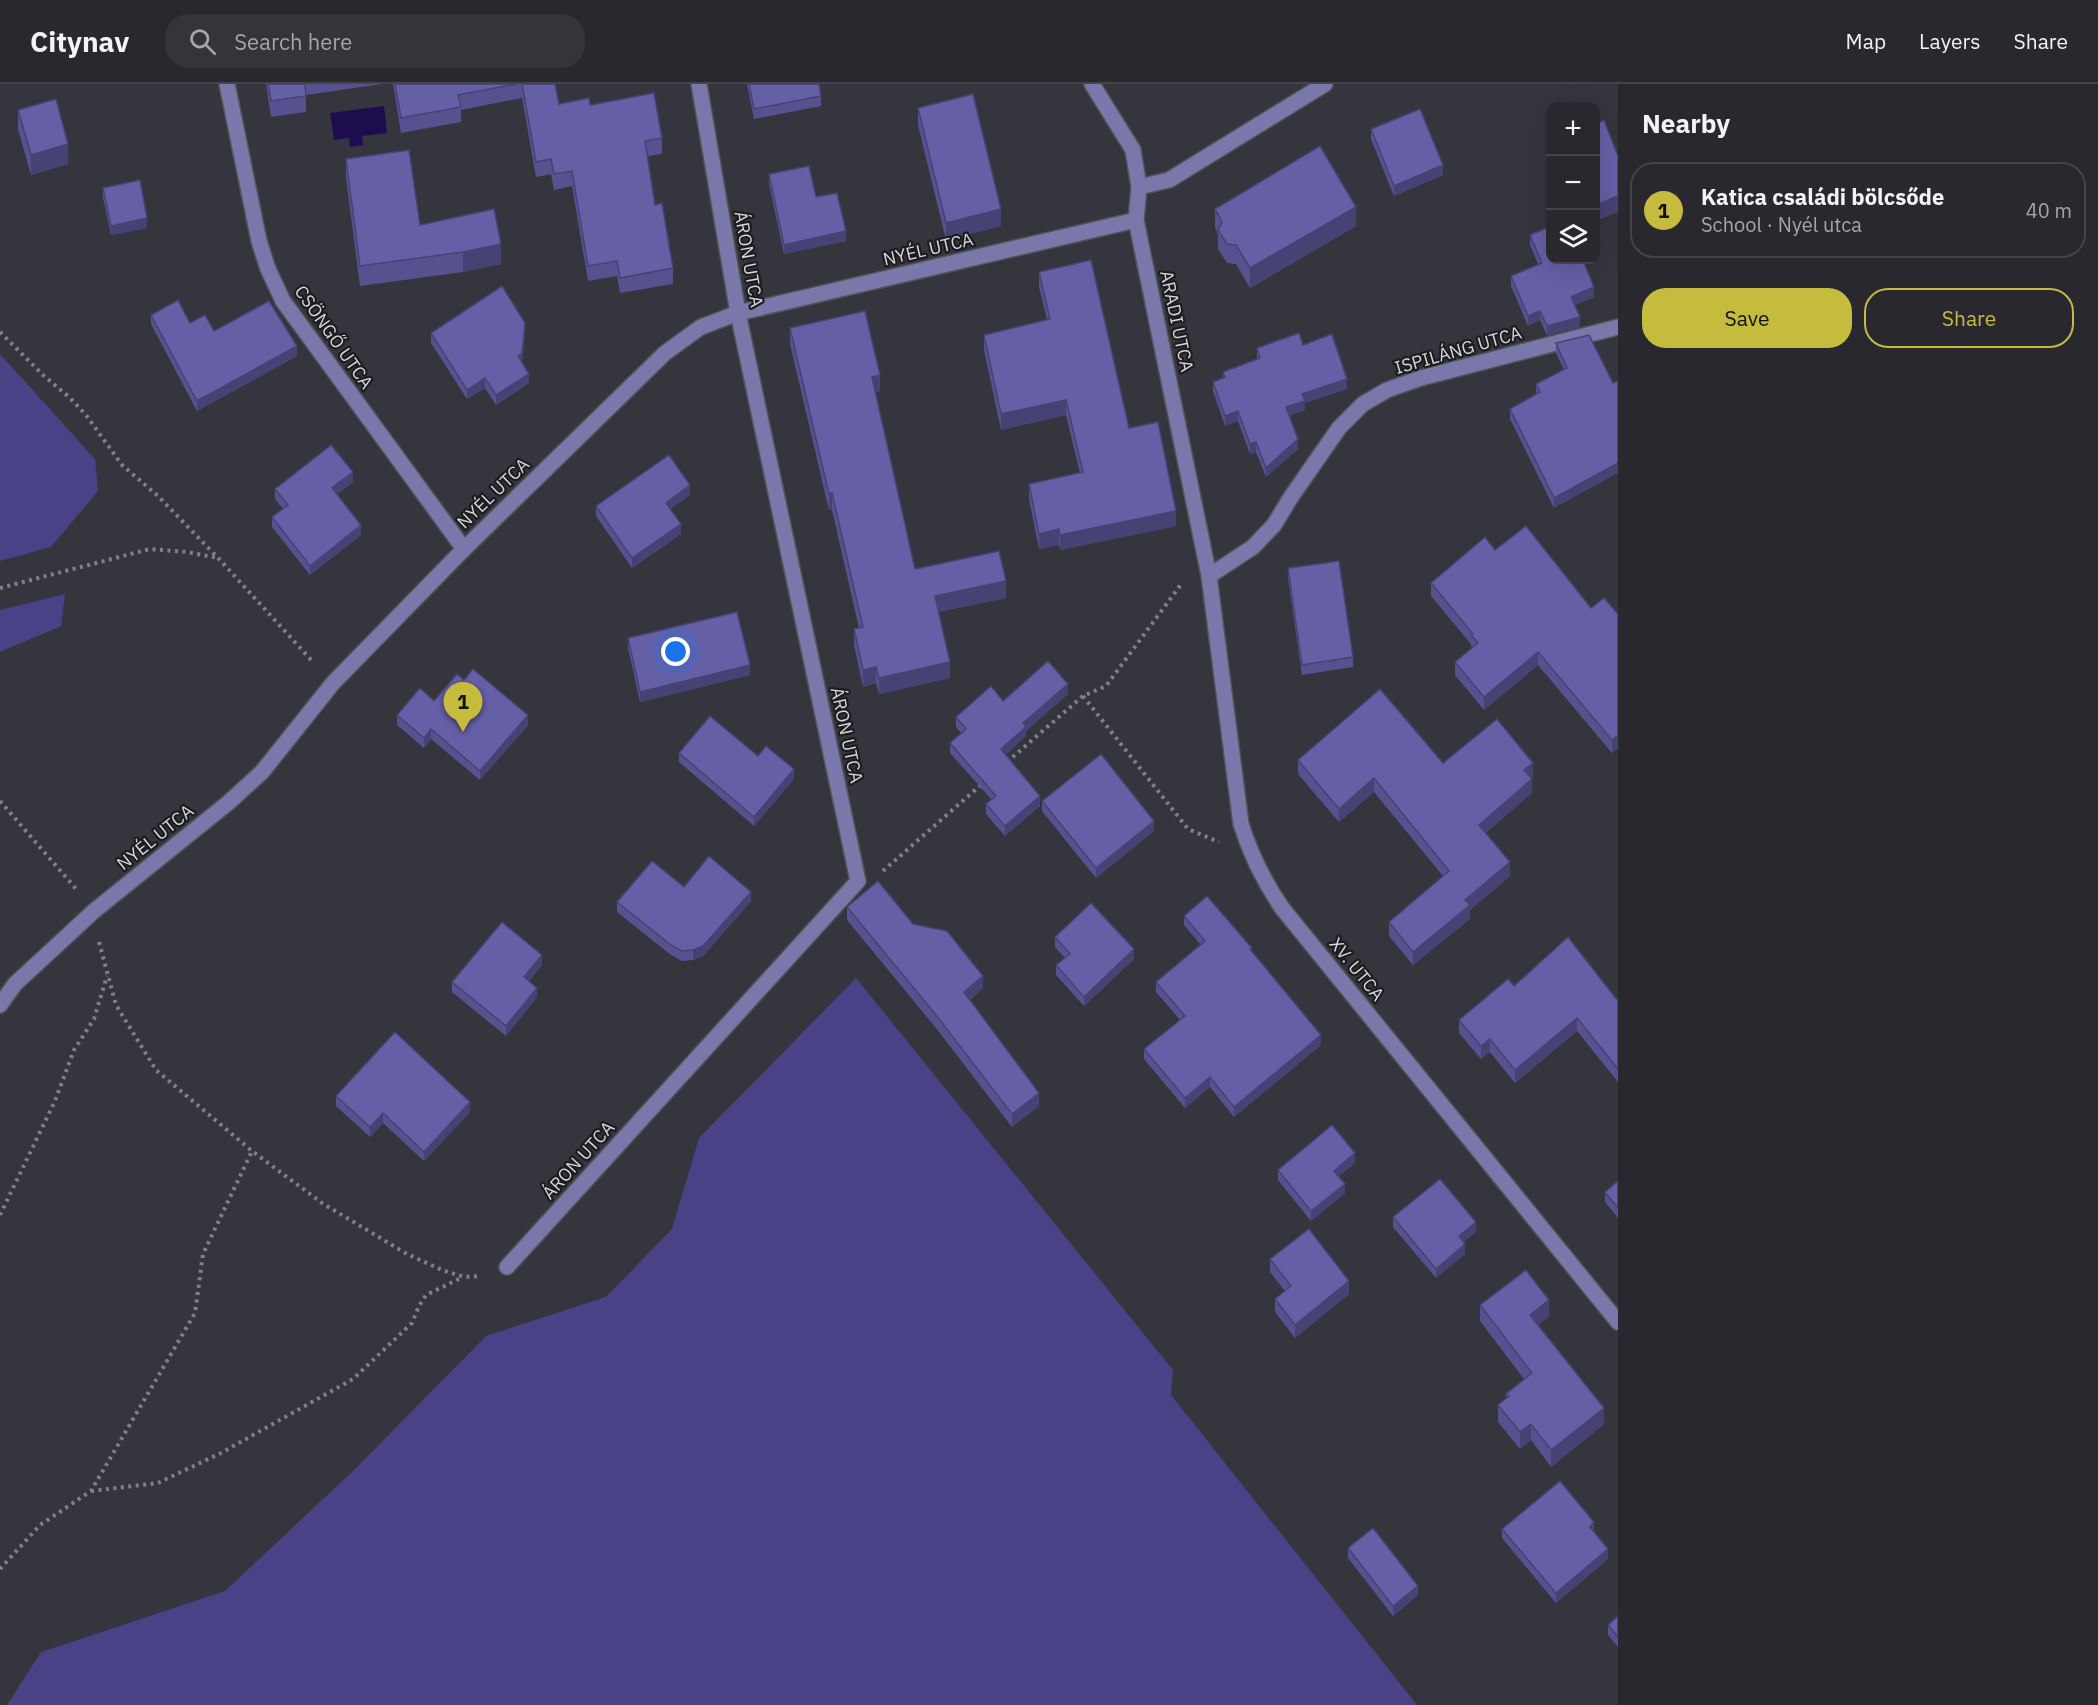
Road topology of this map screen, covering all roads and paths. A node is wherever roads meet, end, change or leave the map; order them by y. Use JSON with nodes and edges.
{"nodes":[{"id":1,"x":227,"y":84,"type":"edge"},
{"id":2,"x":699,"y":84,"type":"edge"},
{"id":3,"x":1092,"y":84,"type":"edge"},
{"id":4,"x":1325,"y":84,"type":"edge"},
{"id":5,"x":1139,"y":187,"type":"junction"},
{"id":6,"x":1136,"y":220,"type":"junction"},
{"id":7,"x":738,"y":313,"type":"junction"},
{"id":8,"x":1618,"y":327,"type":"edge"},
{"id":9,"x":0,"y":332,"type":"edge"},
{"id":10,"x":464,"y":549,"type":"junction"},
{"id":11,"x":219,"y":559,"type":"junction"},
{"id":12,"x":1209,"y":576,"type":"junction"},
{"id":13,"x":0,"y":588,"type":"edge"},
{"id":14,"x":333,"y":683,"type":"junction"},
{"id":15,"x":1083,"y":696,"type":"junction"},
{"id":16,"x":1003,"y":765,"type":"edge"},
{"id":17,"x":986,"y":781,"type":"edge"},
{"id":18,"x":0,"y":801,"type":"edge"},
{"id":19,"x":1250,"y":855,"type":"junction"},
{"id":20,"x":858,"y":881,"type":"junction"},
{"id":21,"x":94,"y":911,"type":"junction"},
{"id":22,"x":107,"y":975,"type":"junction"},
{"id":23,"x":0,"y":1005,"type":"edge"},
{"id":24,"x":252,"y":1151,"type":"junction"},
{"id":25,"x":0,"y":1215,"type":"edge"},
{"id":26,"x":507,"y":1267,"type":"joint"},
{"id":27,"x":464,"y":1277,"type":"junction"},
{"id":28,"x":1618,"y":1323,"type":"edge"},
{"id":29,"x":91,"y":1491,"type":"junction"},
{"id":30,"x":0,"y":1569,"type":"edge"}],
"edges":[{"from":1,"to":10,"type":"street","name":"CSÖNGŐ UTCA"},
{"from":2,"to":7,"type":"street","name":"ÁRON UTCA"},
{"from":3,"to":5,"type":"street","name":"ARADI UTCA"},
{"from":4,"to":5,"type":"street"},
{"from":5,"to":6,"type":"street","name":"ARADI UTCA"},
{"from":6,"to":7,"type":"street","name":"NYÉL UTCA"},
{"from":6,"to":12,"type":"street","name":"ARADI UTCA"},
{"from":7,"to":10,"type":"street","name":"NYÉL UTCA"},
{"from":7,"to":20,"type":"street","name":"ÁRON UTCA"},
{"from":8,"to":12,"type":"street","name":"ISPILÁNG UTCA"},
{"from":9,"to":11,"type":"path"},
{"from":10,"to":14,"type":"street","name":"NYÉL UTCA"},
{"from":11,"to":13,"type":"path"},
{"from":11,"to":14,"type":"path"},
{"from":12,"to":15,"type":"path"},
{"from":12,"to":19,"type":"street","name":"XV. UTCA"},
{"from":14,"to":21,"type":"street","name":"NYÉL UTCA"},
{"from":15,"to":16,"type":"path"},
{"from":15,"to":19,"type":"path"},
{"from":17,"to":20,"type":"path"},
{"from":18,"to":21,"type":"path"},
{"from":19,"to":28,"type":"street","name":"XV. UTCA"},
{"from":20,"to":26,"type":"street","name":"ÁRON UTCA"},
{"from":21,"to":22,"type":"path"},
{"from":21,"to":23,"type":"street","name":"NYÉL UTCA"},
{"from":22,"to":24,"type":"path"},
{"from":22,"to":25,"type":"path"},
{"from":24,"to":27,"type":"path"},
{"from":24,"to":29,"type":"path"},
{"from":26,"to":27,"type":"path"},
{"from":27,"to":29,"type":"path"},
{"from":29,"to":30,"type":"path"}]}
